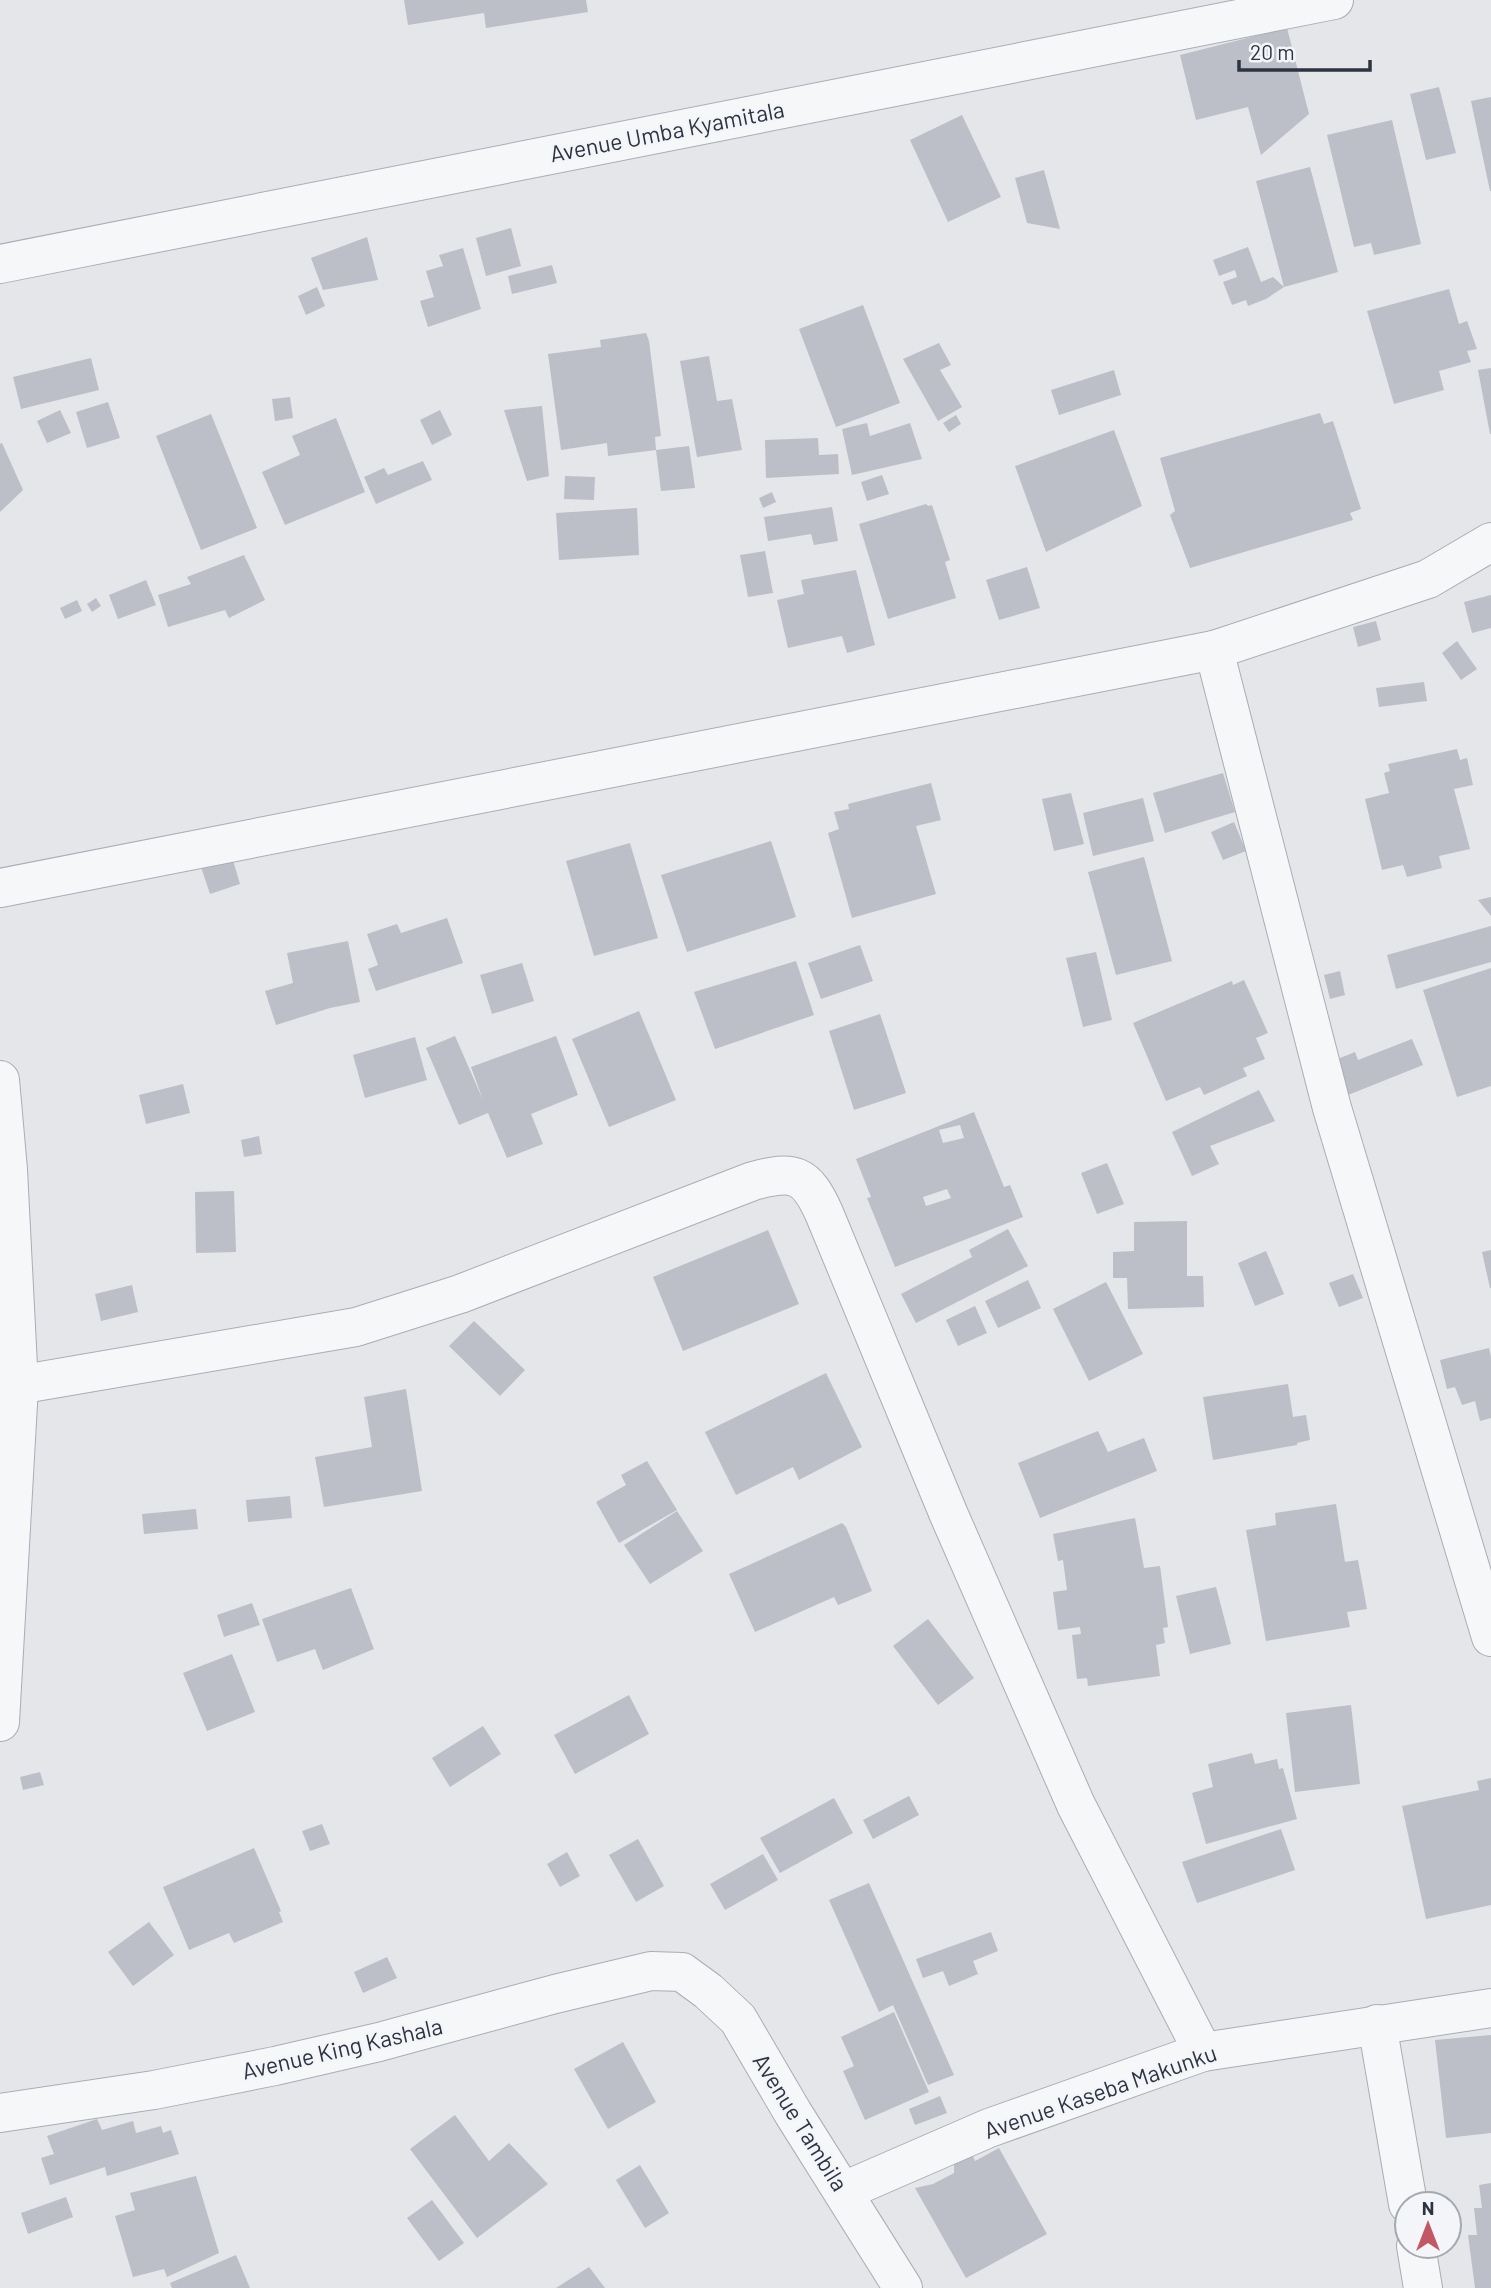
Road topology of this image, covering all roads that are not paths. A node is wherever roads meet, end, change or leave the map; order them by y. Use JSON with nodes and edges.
{"nodes":[{"id":1,"x":1334,"y":0,"type":"edge"},
{"id":2,"x":0,"y":264,"type":"edge"},
{"id":3,"x":1491,"y":542,"type":"edge"},
{"id":4,"x":1214,"y":650,"type":"junction"},
{"id":5,"x":0,"y":888,"type":"edge"},
{"id":6,"x":0,"y":1080,"type":"edge"},
{"id":7,"x":10,"y":1387,"type":"edge"},
{"id":8,"x":1491,"y":1637,"type":"edge"},
{"id":9,"x":0,"y":1722,"type":"edge"},
{"id":10,"x":681,"y":1972,"type":"joint"},
{"id":11,"x":1491,"y":2008,"type":"edge"},
{"id":12,"x":1377,"y":2024,"type":"junction"},
{"id":13,"x":1203,"y":2052,"type":"junction"},
{"id":14,"x":0,"y":2113,"type":"edge"},
{"id":15,"x":1406,"y":2190,"type":"edge"},
{"id":16,"x":844,"y":2191,"type":"junction"},
{"id":17,"x":1418,"y":2260,"type":"edge"},
{"id":18,"x":903,"y":2288,"type":"edge"},
{"id":19,"x":1423,"y":2288,"type":"edge"}],
"edges":[{"from":1,"to":2,"type":"street","name":"Avenue Umba Kyamitala"},
{"from":3,"to":4,"type":"street"},
{"from":4,"to":5,"type":"street"},
{"from":4,"to":8,"type":"street"},
{"from":6,"to":7,"type":"street"},
{"from":7,"to":9,"type":"street"},
{"from":7,"to":13,"type":"street"},
{"from":10,"to":14,"type":"street","name":"Avenue King Kashala"},
{"from":10,"to":16,"type":"street","name":"Avenue Tambila"},
{"from":11,"to":12,"type":"street","name":"Avenue Kaseba Makunku"},
{"from":12,"to":13,"type":"street","name":"Avenue Kaseba Makunku"},
{"from":12,"to":15,"type":"street"},
{"from":13,"to":16,"type":"street","name":"Avenue Kaseba Makunku"},
{"from":16,"to":18,"type":"street","name":"Avenue Tambila"},
{"from":17,"to":19,"type":"street"}]}
